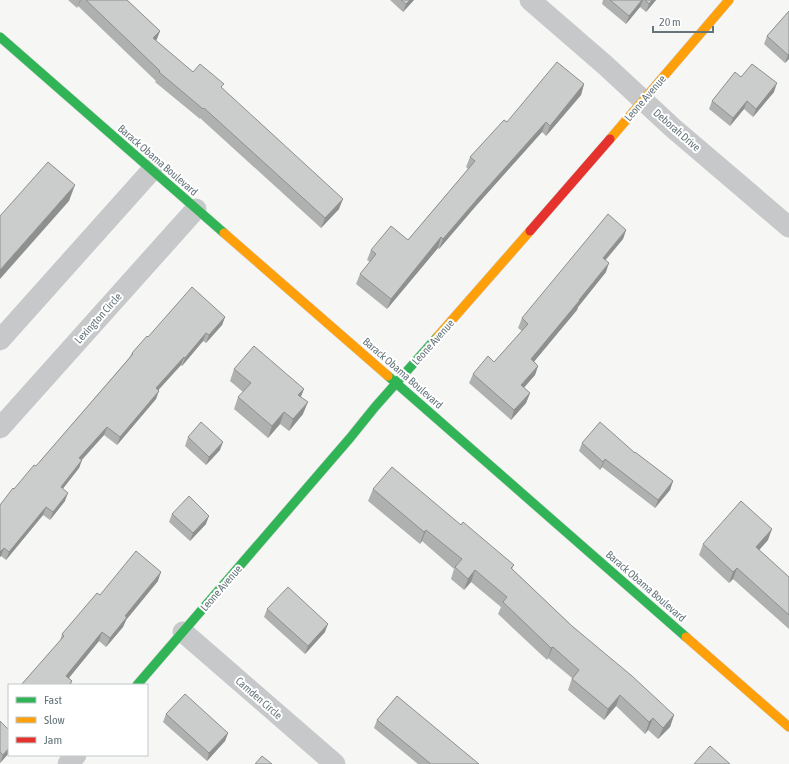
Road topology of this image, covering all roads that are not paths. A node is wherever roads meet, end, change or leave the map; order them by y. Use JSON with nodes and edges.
{"nodes":[{"id":1,"x":530,"y":0,"type":"edge"},
{"id":2,"x":728,"y":0,"type":"edge"},
{"id":3,"x":0,"y":37,"type":"edge"},
{"id":4,"x":642,"y":100,"type":"junction"},
{"id":5,"x":152,"y":170,"type":"junction"},
{"id":6,"x":196,"y":209,"type":"junction"},
{"id":7,"x":789,"y":227,"type":"edge"},
{"id":8,"x":0,"y":340,"type":"edge"},
{"id":9,"x":396,"y":383,"type":"junction"},
{"id":10,"x":0,"y":428,"type":"edge"},
{"id":11,"x":183,"y":632,"type":"junction"},
{"id":12,"x":138,"y":684,"type":"edge"},
{"id":13,"x":789,"y":727,"type":"edge"},
{"id":14,"x":75,"y":756,"type":"edge"},
{"id":15,"x":68,"y":764,"type":"edge"},
{"id":16,"x":335,"y":764,"type":"edge"}],
"edges":[{"from":1,"to":4,"type":"street","name":"Deborah Drive"},
{"from":2,"to":4,"type":"main road","name":"Leone Avenue"},
{"from":3,"to":5,"type":"main road","name":"Barack Obama Boulevard"},
{"from":4,"to":7,"type":"street","name":"Deborah Drive"},
{"from":4,"to":9,"type":"main road","name":"Leone Avenue"},
{"from":5,"to":6,"type":"main road","name":"Barack Obama Boulevard"},
{"from":5,"to":8,"type":"street"},
{"from":6,"to":9,"type":"main road","name":"Barack Obama Boulevard"},
{"from":6,"to":10,"type":"street","name":"Lexington Circle"},
{"from":9,"to":11,"type":"main road","name":"Leone Avenue"},
{"from":9,"to":13,"type":"main road","name":"Barack Obama Boulevard"},
{"from":11,"to":12,"type":"main road","name":"Leone Avenue"},
{"from":11,"to":16,"type":"street","name":"Camden Circle"},
{"from":14,"to":15,"type":"street"}]}
